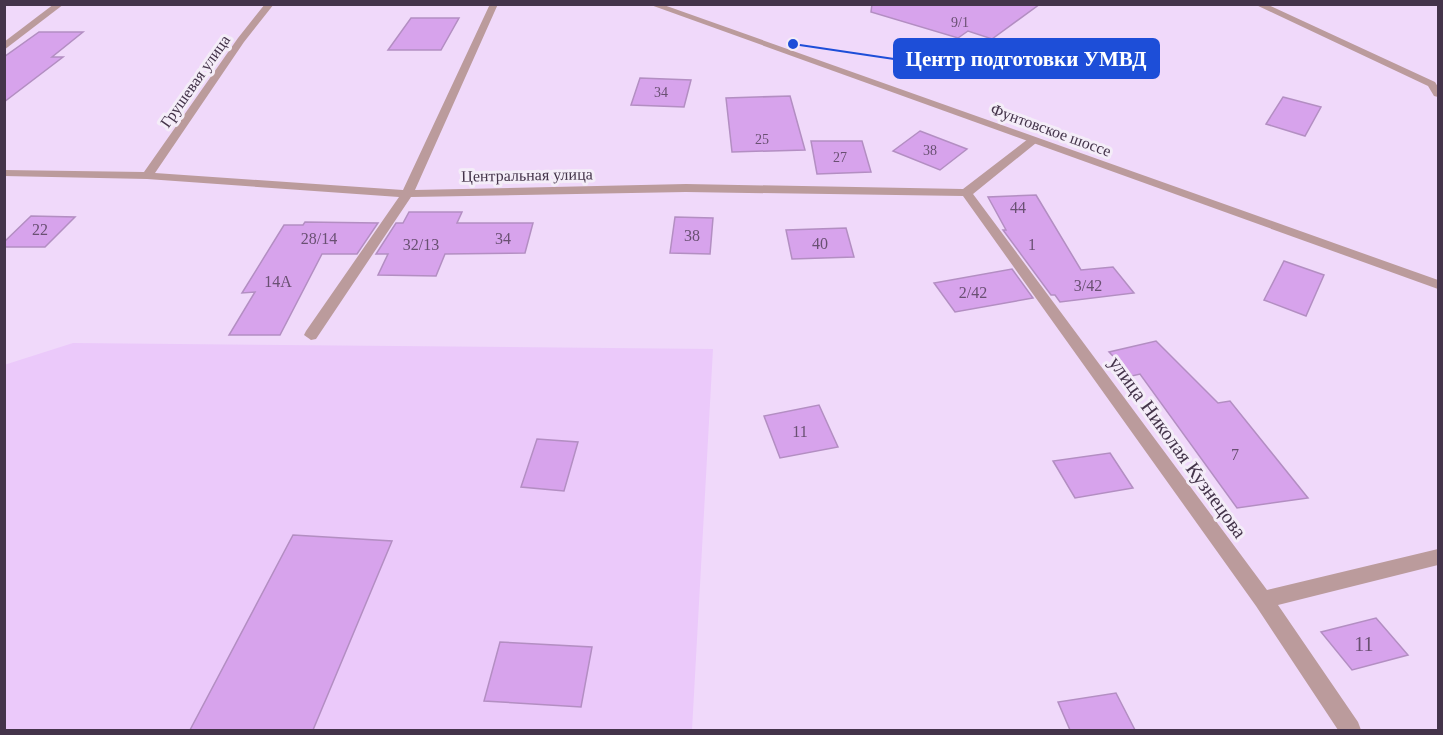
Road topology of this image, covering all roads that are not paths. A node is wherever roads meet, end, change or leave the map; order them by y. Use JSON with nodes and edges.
{"nodes":[{"id":1,"x":60,"y":4,"type":"edge"},
{"id":2,"x":270,"y":4,"type":"edge"},
{"id":3,"x":494,"y":4,"type":"edge"},
{"id":4,"x":652,"y":4,"type":"edge"},
{"id":5,"x":1258,"y":4,"type":"edge"},
{"id":6,"x":4,"y":47,"type":"edge"},
{"id":7,"x":1438,"y":94,"type":"edge"},
{"id":8,"x":1032,"y":141,"type":"junction"},
{"id":9,"x":4,"y":173,"type":"edge"},
{"id":10,"x":147,"y":176,"type":"junction"},
{"id":11,"x":966,"y":193,"type":"junction"},
{"id":12,"x":407,"y":194,"type":"junction"},
{"id":13,"x":1438,"y":285,"type":"edge"},
{"id":14,"x":311,"y":335,"type":"dead end"},
{"id":15,"x":1438,"y":557,"type":"edge"},
{"id":16,"x":1263,"y":600,"type":"junction"},
{"id":17,"x":1350,"y":730,"type":"edge"}],
"edges":[{"from":1,"to":6,"type":"street"},
{"from":2,"to":10,"type":"street","name":"Грушевая улица"},
{"from":3,"to":12,"type":"street"},
{"from":4,"to":8,"type":"street","name":"Фунтовское шоссе"},
{"from":5,"to":7,"type":"street"},
{"from":8,"to":11,"type":"street"},
{"from":8,"to":13,"type":"street","name":"Фунтовское шоссе"},
{"from":9,"to":10,"type":"street","name":"Центральная улица"},
{"from":10,"to":12,"type":"street","name":"Центральная улица"},
{"from":11,"to":12,"type":"street","name":"Центральная улица"},
{"from":11,"to":16,"type":"street","name":"улица Николая Кузнецова"},
{"from":12,"to":14,"type":"street"},
{"from":15,"to":16,"type":"street"},
{"from":16,"to":17,"type":"street","name":"улица Николая Кузнецова"}]}
